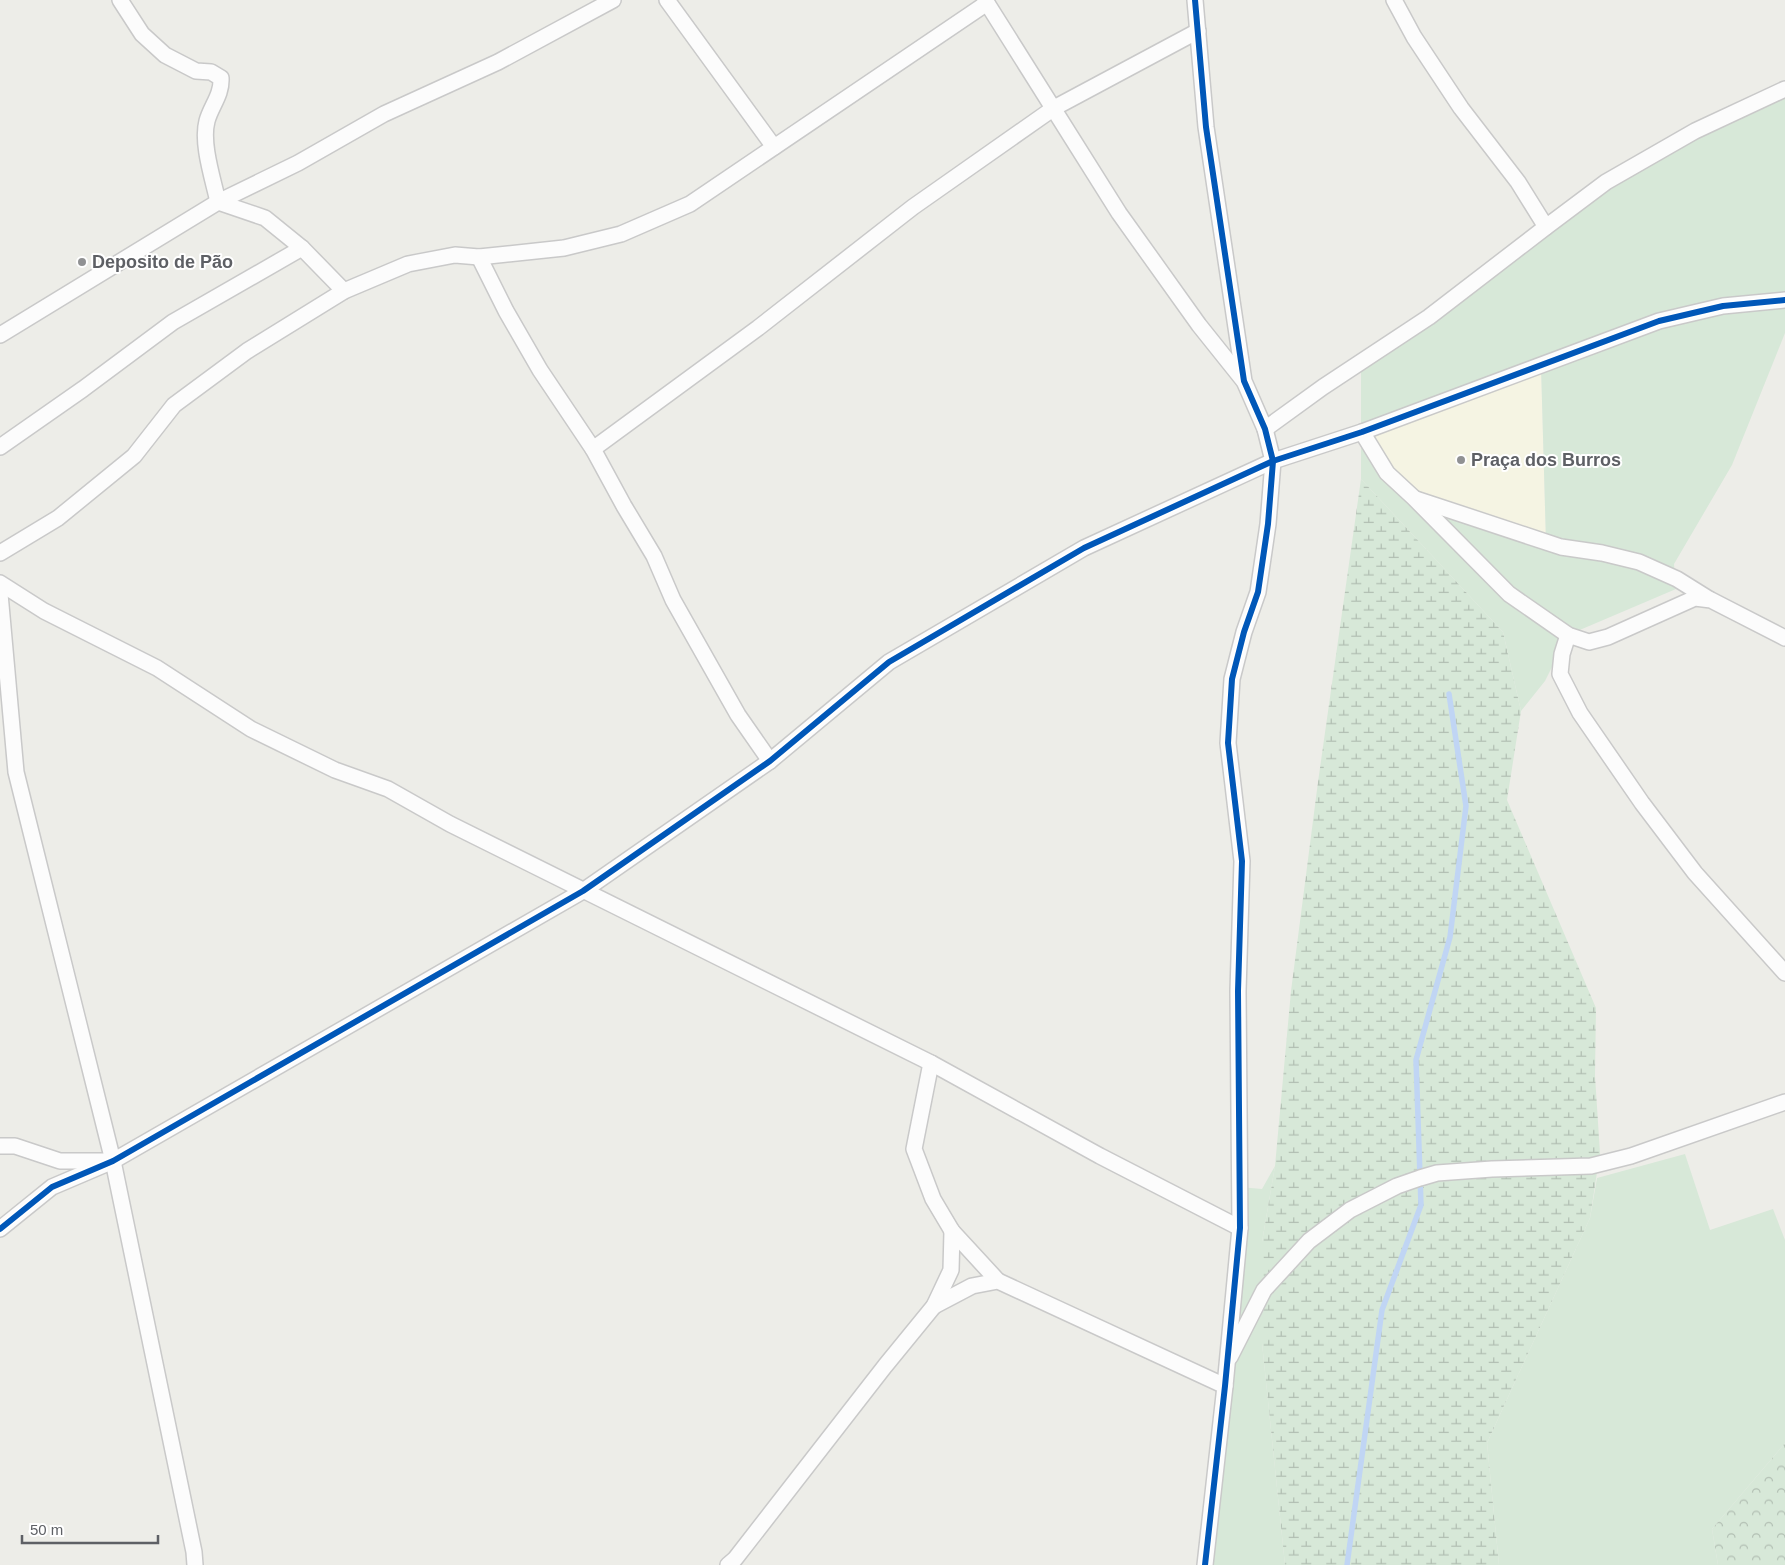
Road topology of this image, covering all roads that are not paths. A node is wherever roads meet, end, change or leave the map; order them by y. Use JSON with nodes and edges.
{"nodes":[{"id":1,"x":120,"y":0,"type":"edge"},
{"id":2,"x":667,"y":0,"type":"edge"},
{"id":3,"x":1195,"y":0,"type":"edge"},
{"id":4,"x":1394,"y":0,"type":"edge"},
{"id":5,"x":986,"y":1,"type":"edge"},
{"id":6,"x":604,"y":2,"type":"edge"},
{"id":7,"x":1198,"y":31,"type":"junction"},
{"id":8,"x":1785,"y":89,"type":"edge"},
{"id":9,"x":1054,"y":108,"type":"junction"},
{"id":10,"x":774,"y":147,"type":"junction"},
{"id":11,"x":218,"y":202,"type":"junction"},
{"id":12,"x":1546,"y":226,"type":"junction"},
{"id":13,"x":302,"y":248,"type":"junction"},
{"id":14,"x":479,"y":257,"type":"junction"},
{"id":15,"x":344,"y":291,"type":"junction"},
{"id":16,"x":1785,"y":300,"type":"edge"},
{"id":17,"x":0,"y":335,"type":"edge"},
{"id":18,"x":1244,"y":381,"type":"junction"},
{"id":19,"x":1265,"y":429,"type":"junction"},
{"id":20,"x":1362,"y":432,"type":"junction"},
{"id":21,"x":0,"y":447,"type":"edge"},
{"id":22,"x":593,"y":449,"type":"junction"},
{"id":23,"x":1273,"y":461,"type":"junction"},
{"id":24,"x":1414,"y":498,"type":"junction"},
{"id":25,"x":0,"y":553,"type":"edge"},
{"id":26,"x":0,"y":583,"type":"edge"},
{"id":27,"x":0,"y":594,"type":"edge"},
{"id":28,"x":1710,"y":600,"type":"junction"},
{"id":29,"x":1568,"y":635,"type":"junction"},
{"id":30,"x":1785,"y":638,"type":"edge"},
{"id":31,"x":770,"y":761,"type":"junction"},
{"id":32,"x":583,"y":891,"type":"junction"},
{"id":33,"x":1785,"y":973,"type":"edge"},
{"id":34,"x":931,"y":1063,"type":"junction"},
{"id":35,"x":1785,"y":1102,"type":"edge"},
{"id":36,"x":0,"y":1146,"type":"edge"},
{"id":37,"x":113,"y":1161,"type":"junction"},
{"id":38,"x":1240,"y":1228,"type":"junction"},
{"id":39,"x":0,"y":1229,"type":"edge"},
{"id":40,"x":952,"y":1231,"type":"junction"},
{"id":41,"x":998,"y":1281,"type":"junction"},
{"id":42,"x":934,"y":1306,"type":"junction"},
{"id":43,"x":1226,"y":1366,"type":"junction"},
{"id":44,"x":1225,"y":1386,"type":"junction"},
{"id":45,"x":736,"y":1564,"type":"edge"},
{"id":46,"x":195,"y":1565,"type":"edge"},
{"id":47,"x":1205,"y":1565,"type":"edge"}],
"edges":[{"from":1,"to":11,"type":"street"},
{"from":2,"to":10,"type":"street"},
{"from":3,"to":7,"type":"street"},
{"from":4,"to":12,"type":"street"},
{"from":5,"to":9,"type":"street"},
{"from":5,"to":10,"type":"street"},
{"from":6,"to":11,"type":"street"},
{"from":7,"to":9,"type":"street"},
{"from":7,"to":18,"type":"street"},
{"from":8,"to":12,"type":"street"},
{"from":9,"to":18,"type":"street"},
{"from":9,"to":22,"type":"street"},
{"from":10,"to":14,"type":"street"},
{"from":11,"to":13,"type":"street"},
{"from":11,"to":17,"type":"street"},
{"from":12,"to":19,"type":"street"},
{"from":13,"to":15,"type":"street"},
{"from":13,"to":21,"type":"street"},
{"from":14,"to":15,"type":"street"},
{"from":14,"to":22,"type":"street"},
{"from":15,"to":25,"type":"street"},
{"from":16,"to":20,"type":"street"},
{"from":18,"to":19,"type":"street"},
{"from":19,"to":23,"type":"street"},
{"from":20,"to":23,"type":"street"},
{"from":20,"to":24,"type":"street"},
{"from":22,"to":31,"type":"street"},
{"from":23,"to":31,"type":"street"},
{"from":23,"to":38,"type":"street"},
{"from":24,"to":28,"type":"street"},
{"from":24,"to":29,"type":"street"},
{"from":26,"to":32,"type":"street"},
{"from":27,"to":37,"type":"street"},
{"from":28,"to":29,"type":"street"},
{"from":28,"to":30,"type":"street"},
{"from":29,"to":33,"type":"street"},
{"from":31,"to":32,"type":"street"},
{"from":32,"to":34,"type":"street"},
{"from":32,"to":37,"type":"street"},
{"from":34,"to":38,"type":"street"},
{"from":34,"to":40,"type":"street"},
{"from":35,"to":43,"type":"street"},
{"from":36,"to":37,"type":"street"},
{"from":37,"to":39,"type":"street"},
{"from":37,"to":46,"type":"street"},
{"from":38,"to":43,"type":"street"},
{"from":40,"to":41,"type":"street"},
{"from":40,"to":42,"type":"street"},
{"from":41,"to":42,"type":"street"},
{"from":41,"to":44,"type":"street"},
{"from":42,"to":45,"type":"street"},
{"from":43,"to":44,"type":"street"},
{"from":44,"to":47,"type":"street"}]}
